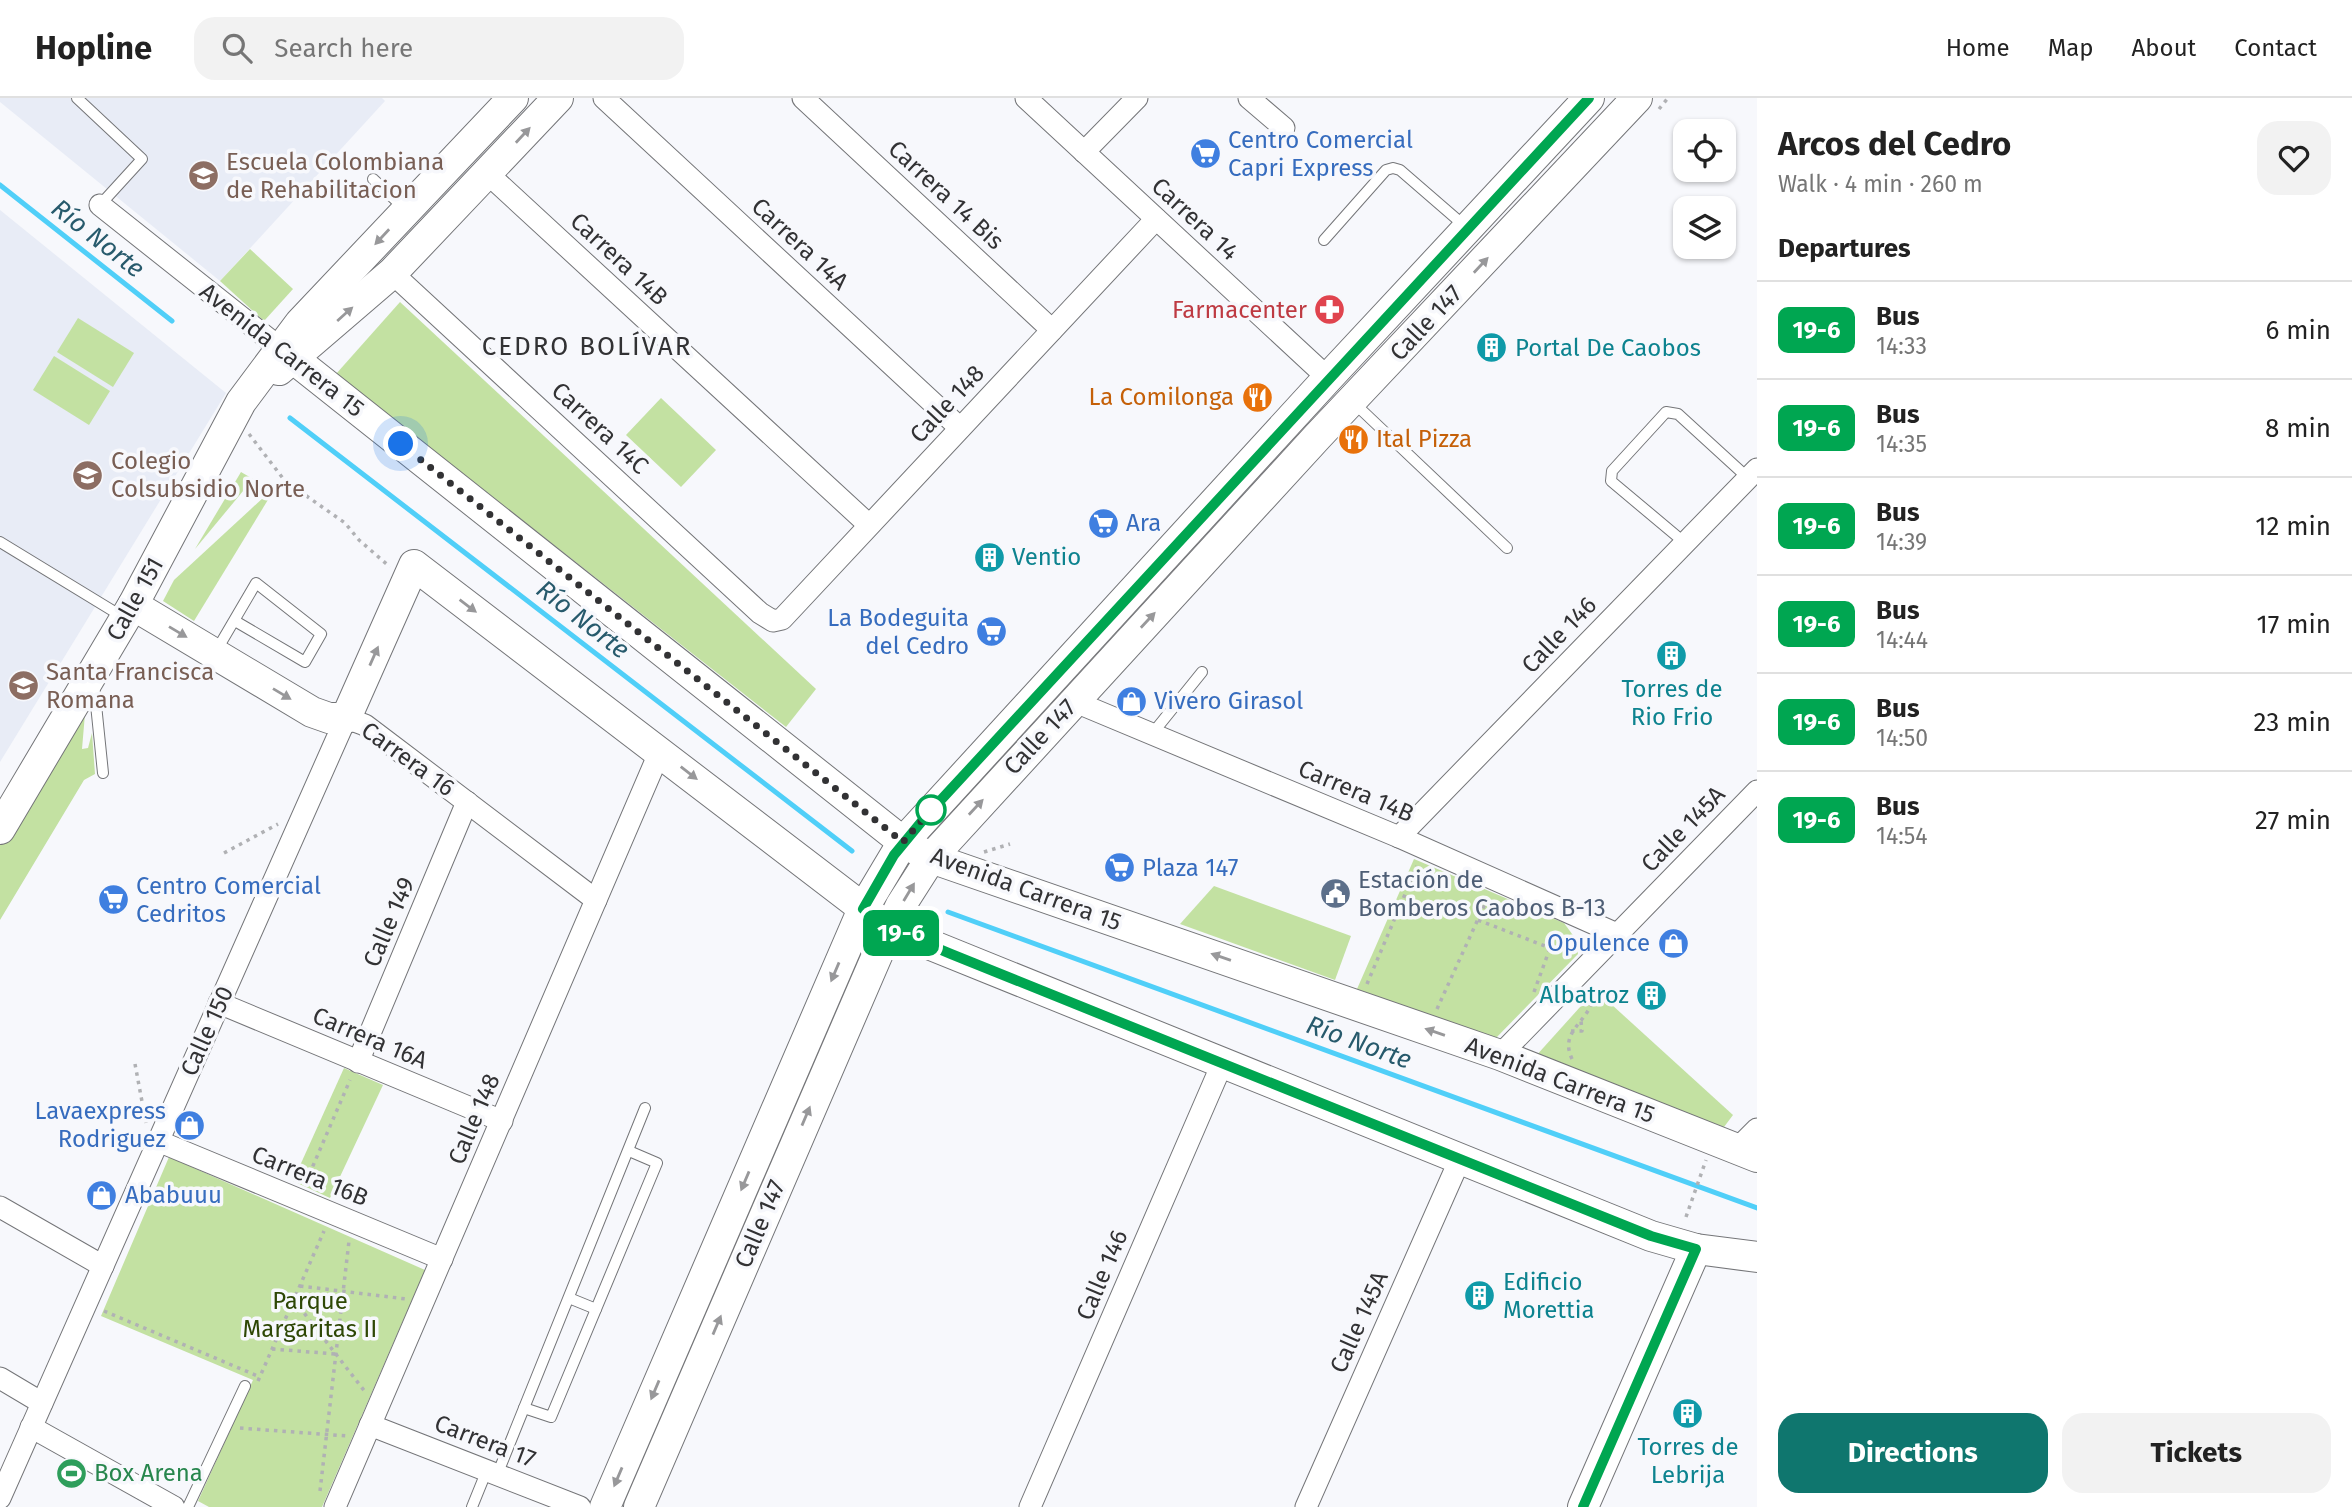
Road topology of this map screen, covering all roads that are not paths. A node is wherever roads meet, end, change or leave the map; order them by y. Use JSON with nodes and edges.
{"nodes":[{"id":1,"x":77,"y":98,"type":"edge"},
{"id":2,"x":513,"y":98,"type":"edge"},
{"id":3,"x":558,"y":98,"type":"edge"},
{"id":4,"x":604,"y":98,"type":"edge"},
{"id":5,"x":1026,"y":98,"type":"edge"},
{"id":6,"x":1137,"y":98,"type":"edge"},
{"id":7,"x":1590,"y":98,"type":"edge"},
{"id":8,"x":1637,"y":98,"type":"edge"},
{"id":9,"x":805,"y":99,"type":"edge"},
{"id":10,"x":1262,"y":102,"type":"edge"},
{"id":11,"x":1284,"y":128,"type":"dead end"},
{"id":12,"x":1084,"y":152,"type":"junction"},
{"id":13,"x":487,"y":173,"type":"junction"},
{"id":14,"x":373,"y":179,"type":"dead end"},
{"id":15,"x":100,"y":205,"type":"joint"},
{"id":16,"x":407,"y":210,"type":"junction"},
{"id":17,"x":1156,"y":219,"type":"junction"},
{"id":18,"x":1468,"y":228,"type":"junction"},
{"id":19,"x":1324,"y":240,"type":"dead end"},
{"id":20,"x":393,"y":273,"type":"junction"},
{"id":21,"x":1052,"y":330,"type":"junction"},
{"id":22,"x":287,"y":353,"type":"junction"},
{"id":23,"x":1328,"y":378,"type":"junction"},
{"id":24,"x":1353,"y":402,"type":"junction"},
{"id":25,"x":960,"y":428,"type":"junction"},
{"id":26,"x":1753,"y":473,"type":"edge"},
{"id":27,"x":869,"y":525,"type":"junction"},
{"id":28,"x":0,"y":542,"type":"edge"},
{"id":29,"x":1685,"y":543,"type":"junction"},
{"id":30,"x":1507,"y":548,"type":"dead end"},
{"id":31,"x":129,"y":612,"type":"junction"},
{"id":32,"x":235,"y":621,"type":"junction"},
{"id":33,"x":773,"y":621,"type":"joint"},
{"id":34,"x":214,"y":654,"type":"junction"},
{"id":35,"x":93,"y":672,"type":"junction"},
{"id":36,"x":1202,"y":672,"type":"dead end"},
{"id":37,"x":1073,"y":701,"type":"junction"},
{"id":38,"x":346,"y":718,"type":"junction"},
{"id":39,"x":1152,"y":734,"type":"junction"},
{"id":40,"x":660,"y":751,"type":"junction"},
{"id":41,"x":103,"y":773,"type":"dead end"},
{"id":42,"x":1757,"y":791,"type":"edge"},
{"id":43,"x":467,"y":802,"type":"junction"},
{"id":44,"x":0,"y":829,"type":"edge"},
{"id":45,"x":1399,"y":837,"type":"junction"},
{"id":46,"x":903,"y":842,"type":"junction"},
{"id":47,"x":931,"y":858,"type":"junction"},
{"id":48,"x":596,"y":900,"type":"junction"},
{"id":49,"x":863,"y":909,"type":"junction"},
{"id":50,"x":889,"y":928,"type":"junction"},
{"id":51,"x":1617,"y":934,"type":"junction"},
{"id":52,"x":219,"y":1003,"type":"junction"},
{"id":53,"x":1500,"y":1055,"type":"junction"},
{"id":54,"x":358,"y":1062,"type":"junction"},
{"id":55,"x":1222,"y":1063,"type":"junction"},
{"id":56,"x":645,"y":1108,"type":"dead end"},
{"id":57,"x":502,"y":1121,"type":"junction"},
{"id":58,"x":158,"y":1141,"type":"junction"},
{"id":59,"x":1750,"y":1145,"type":"edge"},
{"id":60,"x":629,"y":1151,"type":"junction"},
{"id":61,"x":1460,"y":1159,"type":"junction"},
{"id":62,"x":0,"y":1207,"type":"edge"},
{"id":63,"x":1696,"y":1249,"type":"junction"},
{"id":64,"x":1757,"y":1257,"type":"edge"},
{"id":65,"x":442,"y":1259,"type":"junction"},
{"id":66,"x":103,"y":1266,"type":"junction"},
{"id":67,"x":569,"y":1298,"type":"junction"},
{"id":68,"x":596,"y":1309,"type":"junction"},
{"id":69,"x":0,"y":1378,"type":"edge"},
{"id":70,"x":250,"y":1386,"type":"road end"},
{"id":71,"x":42,"y":1403,"type":"junction"},
{"id":72,"x":524,"y":1408,"type":"junction"},
{"id":73,"x":371,"y":1424,"type":"junction"},
{"id":74,"x":32,"y":1427,"type":"junction"},
{"id":75,"x":492,"y":1472,"type":"junction"},
{"id":76,"x":0,"y":1498,"type":"edge"},
{"id":77,"x":327,"y":1501,"type":"edge"},
{"id":78,"x":174,"y":1507,"type":"edge"},
{"id":79,"x":188,"y":1507,"type":"edge"},
{"id":80,"x":472,"y":1507,"type":"edge"},
{"id":81,"x":580,"y":1507,"type":"edge"},
{"id":82,"x":605,"y":1507,"type":"edge"},
{"id":83,"x":639,"y":1507,"type":"edge"},
{"id":84,"x":1030,"y":1507,"type":"edge"},
{"id":85,"x":1306,"y":1507,"type":"edge"},
{"id":86,"x":1583,"y":1507,"type":"edge"}],
"edges":[{"from":1,"to":15,"type":"lane"},
{"from":2,"to":16,"type":"main road","name":"Calle 151"},
{"from":13,"to":3,"type":"main road","name":"Calle 151","one_way":true},
{"from":4,"to":25,"type":"street","name":"Carrera 14A"},
{"from":5,"to":12,"type":"street","name":"Carrera 14"},
{"from":6,"to":12,"type":"street"},
{"from":7,"to":18,"type":"main road","name":"Calle 147"},
{"from":24,"to":8,"type":"main road","name":"Calle 147","one_way":true},
{"from":9,"to":21,"type":"street","name":"Carrera 14 Bis"},
{"from":10,"to":11,"type":"street"},
{"from":12,"to":17,"type":"street","name":"Carrera 14"},
{"from":13,"to":20,"type":"main road","name":"Calle 151"},
{"from":13,"to":27,"type":"street","name":"Carrera 14B"},
{"from":14,"to":16,"type":"lane"},
{"from":15,"to":22,"type":"street","name":"Avenida Carrera 15"},
{"from":16,"to":22,"type":"main road","name":"Calle 151","one_way":true},
{"from":17,"to":21,"type":"street","name":"Calle 148"},
{"from":17,"to":23,"type":"street","name":"Carrera 14"},
{"from":18,"to":19,"type":"lane"},
{"from":18,"to":23,"type":"main road","name":"Calle 147"},
{"from":22,"to":20,"type":"main road","name":"Calle 151","one_way":true},
{"from":20,"to":33,"type":"street","name":"Carrera 14C"},
{"from":21,"to":25,"type":"street","name":"Calle 148"},
{"from":22,"to":31,"type":"main road","name":"Calle 151"},
{"from":22,"to":46,"type":"main road","name":"Avenida Carrera 15"},
{"from":23,"to":46,"type":"main road","name":"Calle 147"},
{"from":24,"to":30,"type":"lane"},
{"from":37,"to":24,"type":"main road","name":"Calle 147","one_way":true},
{"from":25,"to":27,"type":"street","name":"Calle 148"},
{"from":26,"to":29,"type":"street","name":"Calle 146"},
{"from":26,"to":29,"type":"lane"},
{"from":27,"to":33,"type":"street","name":"Calle 148"},
{"from":28,"to":31,"type":"lane"},
{"from":29,"to":45,"type":"street","name":"Calle 146"},
{"from":31,"to":34,"type":"main road","name":"Carrera 16","one_way":true},
{"from":31,"to":35,"type":"main road","name":"Calle 151"},
{"from":32,"to":32,"type":"lane"},
{"from":32,"to":34,"type":"lane"},
{"from":34,"to":38,"type":"main road","name":"Carrera 16","one_way":true},
{"from":35,"to":41,"type":"lane"},
{"from":35,"to":44,"type":"main road","name":"Calle 151"},
{"from":36,"to":39,"type":"lane"},
{"from":37,"to":39,"type":"street","name":"Carrera 14B"},
{"from":47,"to":37,"type":"main road","name":"Calle 147","one_way":true},
{"from":38,"to":40,"type":"main road","name":"Calle 150","one_way":true},
{"from":38,"to":43,"type":"street","name":"Carrera 16"},
{"from":38,"to":52,"type":"street","name":"Calle 150"},
{"from":39,"to":45,"type":"street","name":"Carrera 14B"},
{"from":40,"to":48,"type":"street","name":"Calle 148"},
{"from":40,"to":49,"type":"main road","one_way":true},
{"from":42,"to":51,"type":"street","name":"Calle 145A"},
{"from":43,"to":48,"type":"street","name":"Carrera 16"},
{"from":43,"to":54,"type":"street","name":"Calle 149"},
{"from":45,"to":51,"type":"street","name":"Carrera 14B"},
{"from":46,"to":47,"type":"main road","name":"Avenida Carrera 15"},
{"from":46,"to":49,"type":"main road","name":"Calle 147"},
{"from":50,"to":47,"type":"main road","name":"Calle 147","one_way":true},
{"from":53,"to":47,"type":"main road","name":"Avenida Carrera 15","one_way":true},
{"from":48,"to":57,"type":"street","name":"Calle 148"},
{"from":49,"to":50,"type":"main road"},
{"from":49,"to":82,"type":"main road","name":"Calle 147","one_way":true},
{"from":50,"to":55,"type":"main road"},
{"from":83,"to":50,"type":"main road","name":"Calle 147","one_way":true},
{"from":51,"to":53,"type":"street","name":"Calle 145A"},
{"from":52,"to":54,"type":"street","name":"Carrera 16A"},
{"from":52,"to":58,"type":"street","name":"Calle 150"},
{"from":53,"to":59,"type":"main road","name":"Avenida Carrera 15"},
{"from":54,"to":57,"type":"street","name":"Carrera 16A"},
{"from":55,"to":61,"type":"main road"},
{"from":55,"to":84,"type":"street","name":"Calle 146"},
{"from":56,"to":60,"type":"lane"},
{"from":57,"to":65,"type":"street","name":"Calle 148"},
{"from":58,"to":65,"type":"street","name":"Carrera 16B"},
{"from":58,"to":66,"type":"street","name":"Calle 150"},
{"from":60,"to":67,"type":"lane"},
{"from":60,"to":68,"type":"lane"},
{"from":61,"to":63,"type":"main road"},
{"from":61,"to":85,"type":"street","name":"Calle 145A"},
{"from":62,"to":66,"type":"street"},
{"from":63,"to":64,"type":"main road"},
{"from":63,"to":86,"type":"main road"},
{"from":65,"to":73,"type":"street","name":"Calle 148"},
{"from":66,"to":71,"type":"street","name":"Calle 150"},
{"from":67,"to":68,"type":"lane"},
{"from":67,"to":72,"type":"lane"},
{"from":68,"to":72,"type":"lane"},
{"from":69,"to":71,"type":"street"},
{"from":70,"to":79,"type":"lane"},
{"from":71,"to":74,"type":"street","name":"Calle 150"},
{"from":72,"to":75,"type":"lane"},
{"from":73,"to":75,"type":"street","name":"Carrera 17"},
{"from":73,"to":77,"type":"street","name":"Calle 148"},
{"from":74,"to":76,"type":"street","name":"Calle 150"},
{"from":74,"to":78,"type":"street"},
{"from":75,"to":80,"type":"lane"},
{"from":75,"to":81,"type":"street","name":"Carrera 17"}]}
